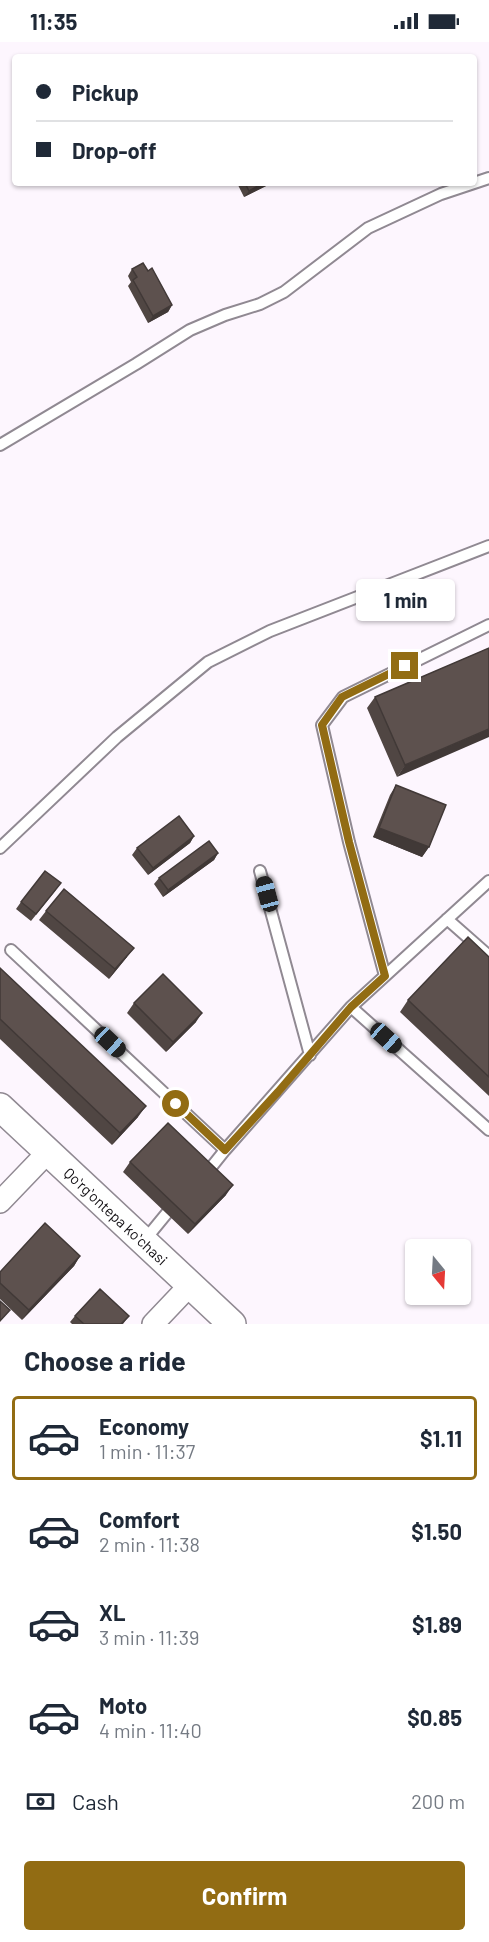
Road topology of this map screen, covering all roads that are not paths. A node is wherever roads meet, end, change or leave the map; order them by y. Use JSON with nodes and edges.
{"nodes":[{"id":1,"x":465,"y":186,"type":"edge"},
{"id":2,"x":0,"y":446,"type":"edge"},
{"id":3,"x":489,"y":546,"type":"edge"},
{"id":4,"x":489,"y":625,"type":"edge"},
{"id":5,"x":0,"y":848,"type":"edge"},
{"id":6,"x":260,"y":871,"type":"dead end"},
{"id":7,"x":489,"y":881,"type":"edge"},
{"id":8,"x":447,"y":919,"type":"junction"},
{"id":9,"x":11,"y":950,"type":"dead end"},
{"id":10,"x":489,"y":956,"type":"edge"},
{"id":11,"x":385,"y":976,"type":"junction"},
{"id":12,"x":351,"y":1007,"type":"junction"},
{"id":13,"x":310,"y":1055,"type":"junction"},
{"id":14,"x":0,"y":1107,"type":"edge"},
{"id":15,"x":489,"y":1130,"type":"edge"},
{"id":16,"x":225,"y":1150,"type":"junction"},
{"id":17,"x":47,"y":1153,"type":"junction"},
{"id":18,"x":205,"y":1175,"type":"edge"},
{"id":19,"x":0,"y":1202,"type":"edge"},
{"id":20,"x":167,"y":1214,"type":"edge"},
{"id":21,"x":144,"y":1241,"type":"junction"},
{"id":22,"x":190,"y":1285,"type":"junction"},
{"id":23,"x":153,"y":1324,"type":"edge"},
{"id":24,"x":232,"y":1324,"type":"edge"}],
"edges":[{"from":1,"to":2,"type":"lane"},
{"from":3,"to":5,"type":"lane"},
{"from":4,"to":11,"type":"lane"},
{"from":6,"to":13,"type":"lane"},
{"from":7,"to":8,"type":"lane"},
{"from":8,"to":10,"type":"lane"},
{"from":8,"to":11,"type":"lane"},
{"from":9,"to":16,"type":"lane"},
{"from":11,"to":12,"type":"lane"},
{"from":12,"to":13,"type":"lane"},
{"from":12,"to":15,"type":"lane"},
{"from":13,"to":16,"type":"lane"},
{"from":14,"to":17,"type":"street","name":"Qoʻrgʻontepa koʻchasi"},
{"from":16,"to":18,"type":"lane"},
{"from":17,"to":19,"type":"street"},
{"from":17,"to":21,"type":"street","name":"Qoʻrgʻontepa koʻchasi"},
{"from":20,"to":21,"type":"lane"},
{"from":21,"to":22,"type":"street","name":"Qoʻrgʻontepa koʻchasi"},
{"from":22,"to":23,"type":"street"},
{"from":22,"to":24,"type":"street","name":"Qoʻrgʻontepa koʻchasi"}]}
